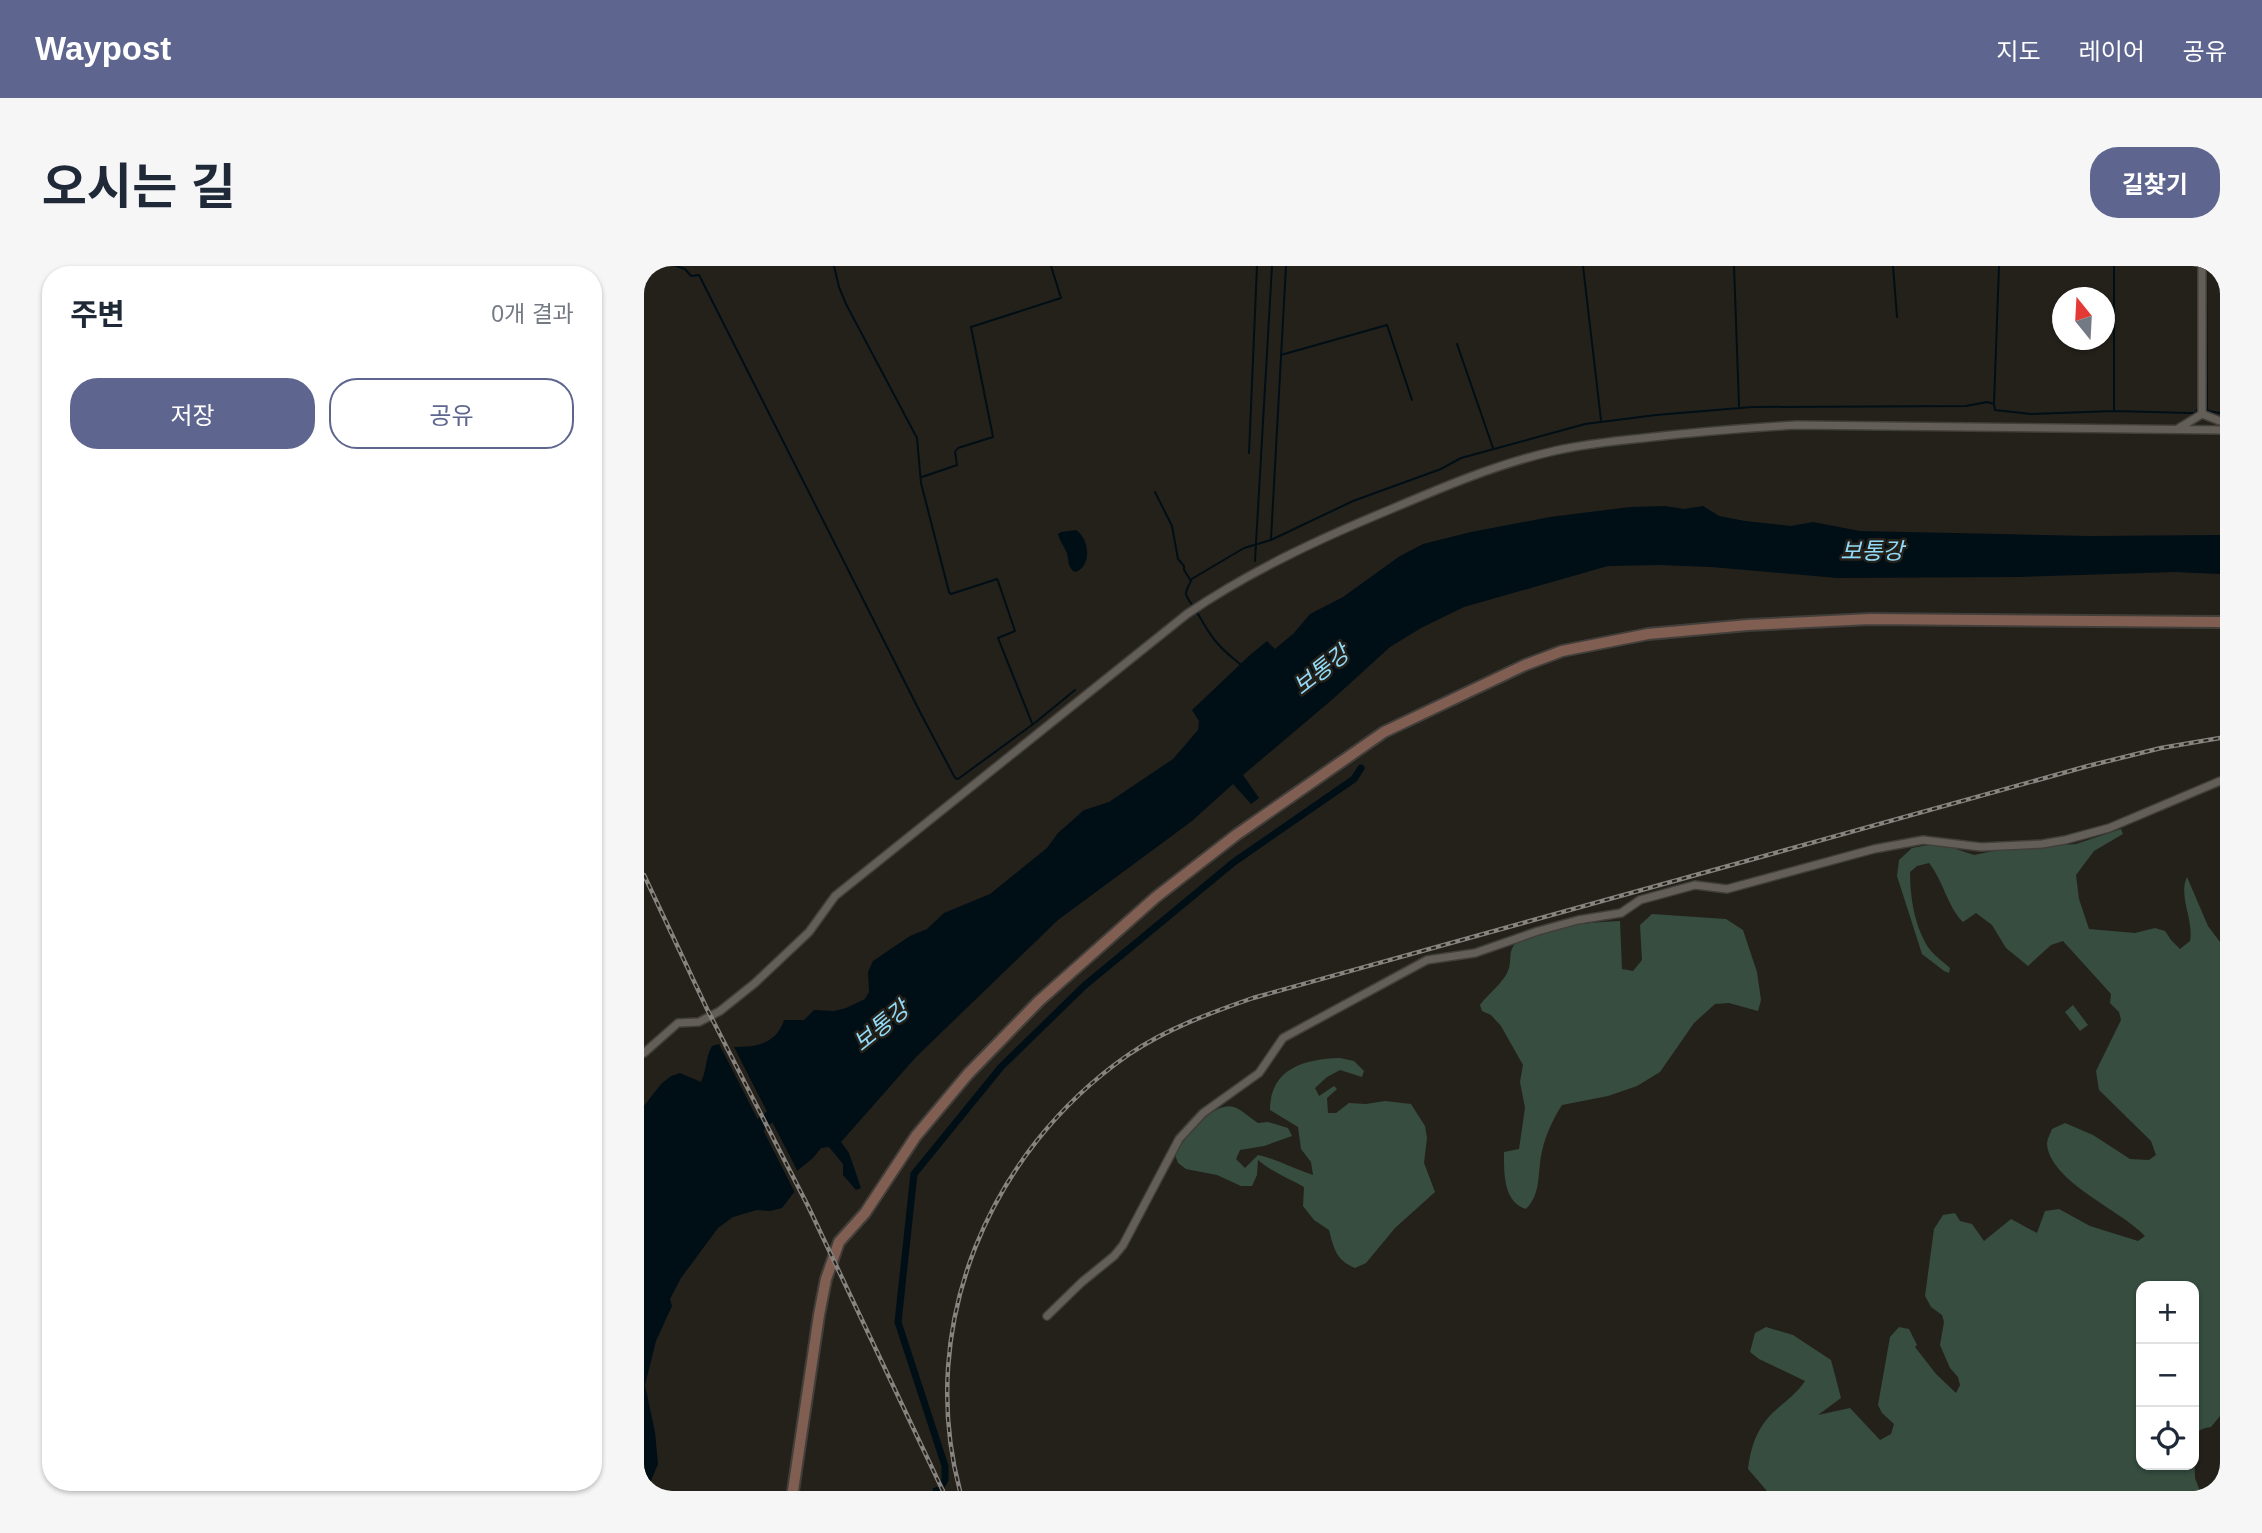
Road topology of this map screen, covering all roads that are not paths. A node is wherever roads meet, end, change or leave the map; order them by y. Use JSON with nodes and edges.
{"nodes":[{"id":1,"x":2202,"y":266,"type":"edge"},
{"id":2,"x":2202,"y":414,"type":"junction"},
{"id":3,"x":2220,"y":421,"type":"edge"},
{"id":4,"x":2175,"y":430,"type":"junction"},
{"id":5,"x":2220,"y":430,"type":"edge"},
{"id":6,"x":2220,"y":622,"type":"edge"},
{"id":7,"x":2220,"y":781,"type":"edge"},
{"id":8,"x":644,"y":1053,"type":"edge"},
{"id":9,"x":1047,"y":1316,"type":"dead end"},
{"id":10,"x":793,"y":1491,"type":"edge"}],
"edges":[{"from":1,"to":2,"type":"street"},
{"from":2,"to":3,"type":"street"},
{"from":2,"to":4,"type":"street"},
{"from":4,"to":5,"type":"street"},
{"from":4,"to":8,"type":"street"},
{"from":6,"to":10,"type":"main road"},
{"from":7,"to":9,"type":"street"}]}
